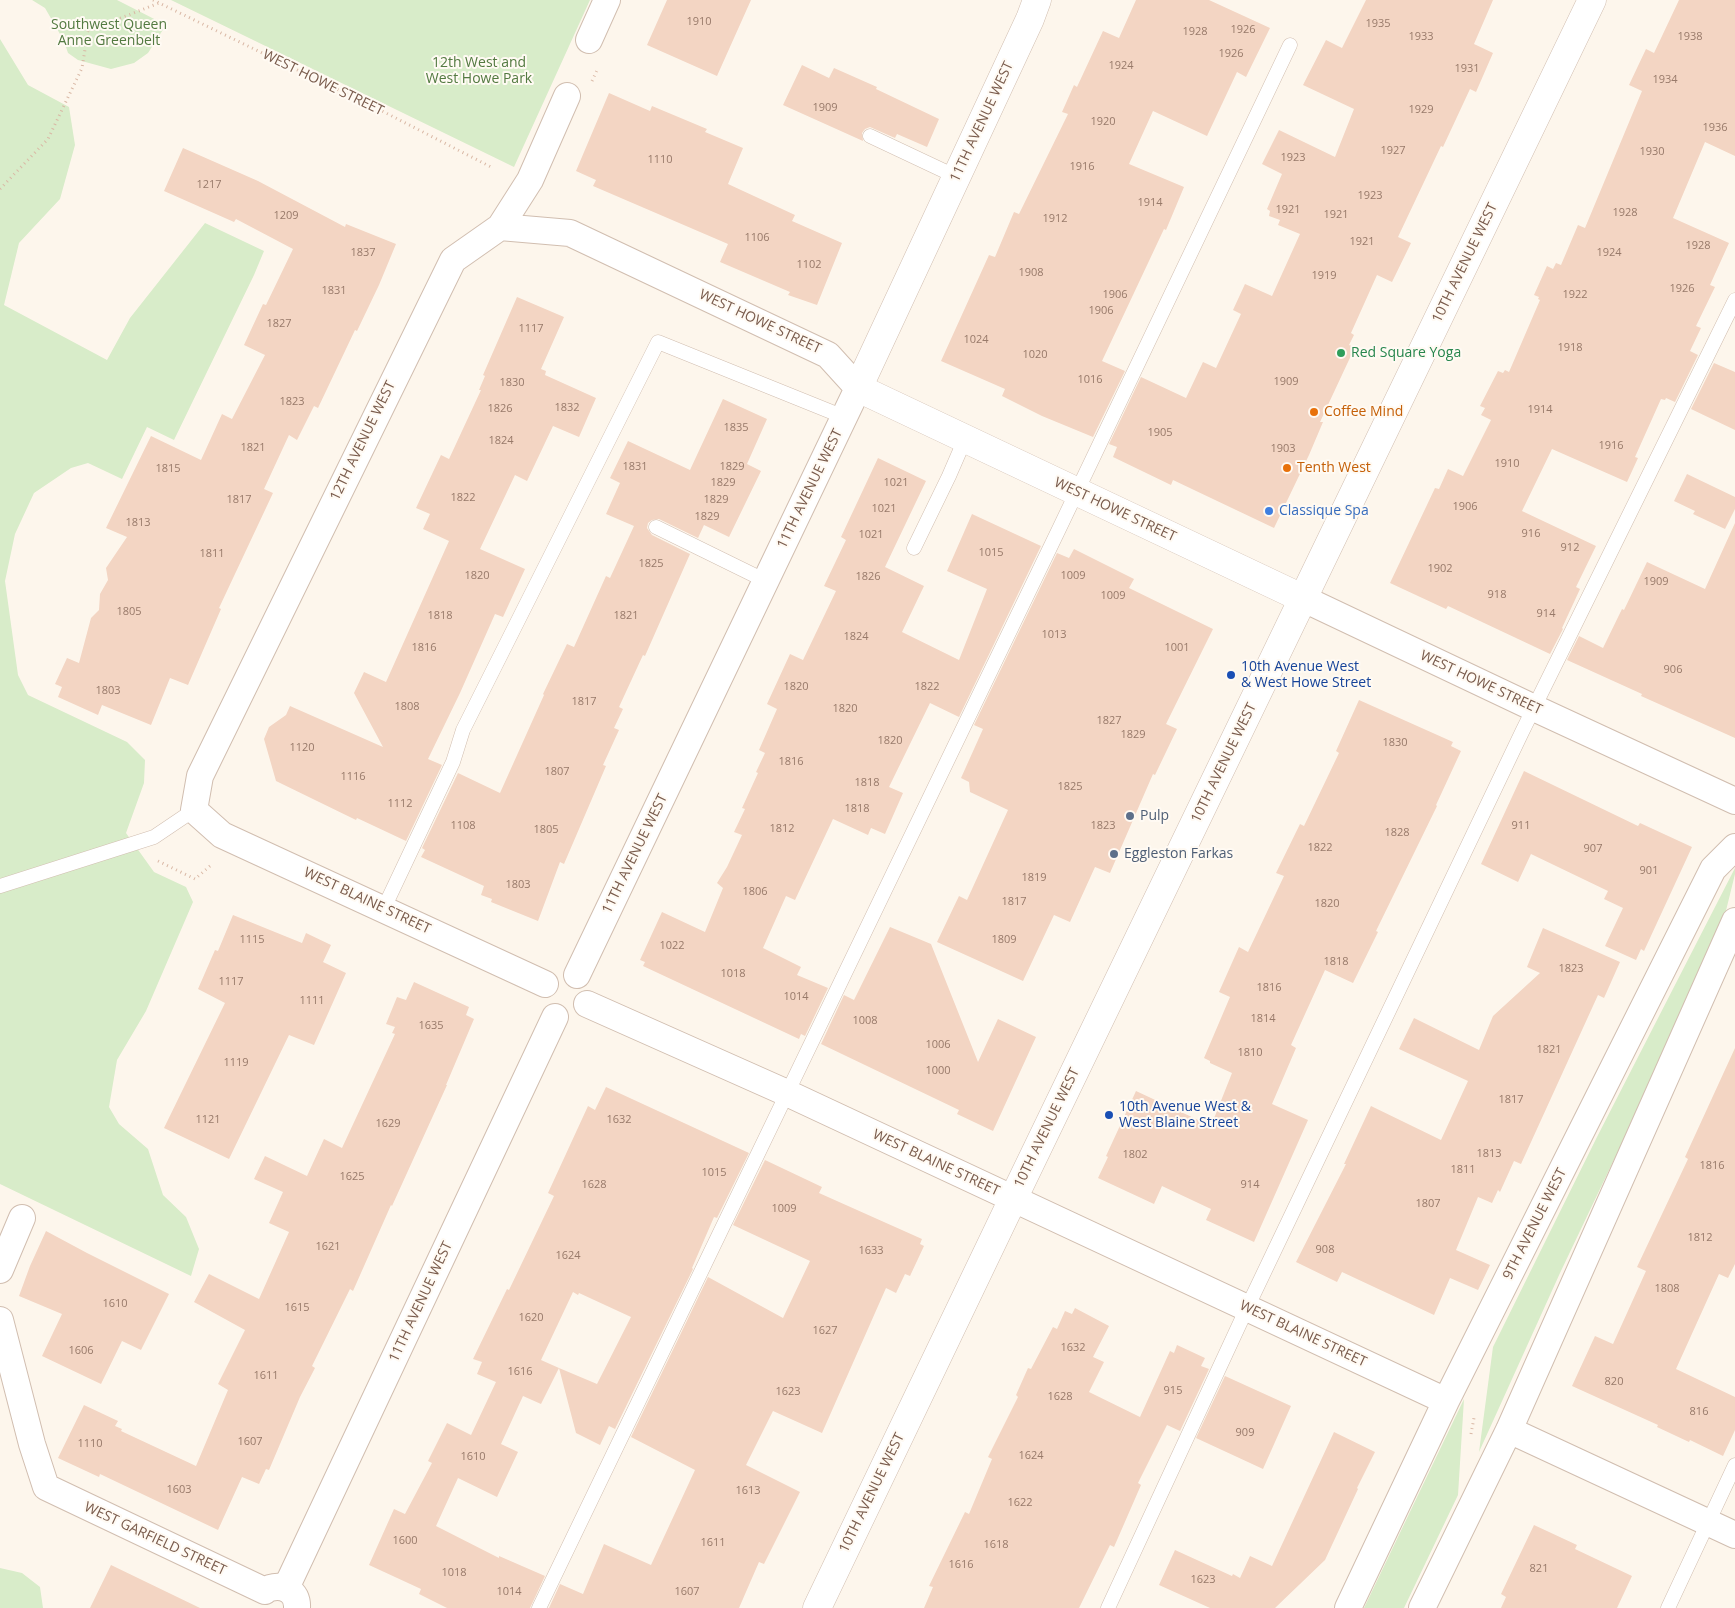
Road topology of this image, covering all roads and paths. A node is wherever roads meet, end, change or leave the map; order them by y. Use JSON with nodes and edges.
{"nodes":[{"id":1,"x":153,"y":0,"type":"edge"},
{"id":2,"x":607,"y":0,"type":"edge"},
{"id":3,"x":1037,"y":0,"type":"edge"},
{"id":4,"x":1592,"y":0,"type":"edge"},
{"id":5,"x":159,"y":3,"type":"junction"},
{"id":6,"x":589,"y":40,"type":"dead end"},
{"id":7,"x":1290,"y":45,"type":"dead end"},
{"id":8,"x":567,"y":96,"type":"dead end"},
{"id":9,"x":870,"y":136,"type":"dead end"},
{"id":10,"x":493,"y":168,"type":"dead end"},
{"id":11,"x":957,"y":177,"type":"junction"},
{"id":12,"x":0,"y":189,"type":"edge"},
{"id":13,"x":500,"y":227,"type":"junction"},
{"id":14,"x":1735,"y":300,"type":"edge"},
{"id":15,"x":858,"y":388,"type":"junction"},
{"id":16,"x":844,"y":417,"type":"junction"},
{"id":17,"x":964,"y":439,"type":"junction"},
{"id":18,"x":1077,"y":492,"type":"junction"},
{"id":19,"x":656,"y":527,"type":"dead end"},
{"id":20,"x":914,"y":548,"type":"dead end"},
{"id":21,"x":766,"y":582,"type":"junction"},
{"id":22,"x":1304,"y":598,"type":"junction"},
{"id":23,"x":1534,"y":708,"type":"junction"},
{"id":24,"x":1735,"y":801,"type":"edge"},
{"id":25,"x":194,"y":810,"type":"junction"},
{"id":26,"x":140,"y":842,"type":"junction"},
{"id":27,"x":1735,"y":847,"type":"edge"},
{"id":28,"x":210,"y":866,"type":"dead end"},
{"id":29,"x":0,"y":886,"type":"edge"},
{"id":30,"x":384,"y":908,"type":"junction"},
{"id":31,"x":1735,"y":921,"type":"edge"},
{"id":32,"x":577,"y":975,"type":"junction"},
{"id":33,"x":545,"y":984,"type":"junction"},
{"id":34,"x":587,"y":1004,"type":"junction"},
{"id":35,"x":555,"y":1017,"type":"junction"},
{"id":36,"x":787,"y":1093,"type":"junction"},
{"id":37,"x":1012,"y":1199,"type":"junction"},
{"id":38,"x":22,"y":1218,"type":"dead end"},
{"id":39,"x":0,"y":1270,"type":"edge"},
{"id":40,"x":1247,"y":1308,"type":"junction"},
{"id":41,"x":0,"y":1320,"type":"edge"},
{"id":42,"x":1446,"y":1401,"type":"junction"},
{"id":43,"x":1509,"y":1430,"type":"junction"},
{"id":44,"x":1735,"y":1465,"type":"edge"},
{"id":45,"x":1707,"y":1522,"type":"junction"},
{"id":46,"x":1735,"y":1535,"type":"edge"},
{"id":47,"x":277,"y":1599,"type":"edge"},
{"id":48,"x":539,"y":1608,"type":"edge"},
{"id":49,"x":817,"y":1608,"type":"edge"},
{"id":50,"x":1108,"y":1608,"type":"edge"},
{"id":51,"x":1348,"y":1608,"type":"edge"},
{"id":52,"x":1422,"y":1608,"type":"edge"},
{"id":53,"x":1668,"y":1608,"type":"edge"}],
"edges":[{"from":1,"to":5,"type":"path","name":"WEST HOWE STREET"},
{"from":2,"to":6,"type":"street"},
{"from":3,"to":11,"type":"street","name":"11TH AVENUE WEST"},
{"from":4,"to":22,"type":"street","name":"10TH AVENUE WEST"},
{"from":5,"to":10,"type":"path","name":"WEST HOWE STREET"},
{"from":5,"to":12,"type":"path"},
{"from":7,"to":18,"type":"lane"},
{"from":8,"to":13,"type":"street","name":"12TH AVENUE WEST"},
{"from":9,"to":11,"type":"lane"},
{"from":11,"to":15,"type":"street","name":"11TH AVENUE WEST"},
{"from":13,"to":15,"type":"street","name":"WEST HOWE STREET"},
{"from":13,"to":25,"type":"street","name":"12TH AVENUE WEST"},
{"from":14,"to":23,"type":"lane"},
{"from":15,"to":16,"type":"street","name":"11TH AVENUE WEST"},
{"from":15,"to":17,"type":"street","name":"WEST HOWE STREET"},
{"from":16,"to":21,"type":"street","name":"11TH AVENUE WEST"},
{"from":16,"to":30,"type":"lane"},
{"from":17,"to":18,"type":"street","name":"WEST HOWE STREET"},
{"from":17,"to":20,"type":"lane"},
{"from":18,"to":22,"type":"street","name":"WEST HOWE STREET"},
{"from":18,"to":36,"type":"lane"},
{"from":19,"to":21,"type":"lane"},
{"from":21,"to":32,"type":"street","name":"11TH AVENUE WEST"},
{"from":22,"to":23,"type":"street","name":"WEST HOWE STREET"},
{"from":22,"to":37,"type":"street","name":"10TH AVENUE WEST"},
{"from":23,"to":24,"type":"street","name":"WEST HOWE STREET"},
{"from":23,"to":40,"type":"lane"},
{"from":25,"to":26,"type":"lane"},
{"from":25,"to":30,"type":"street","name":"WEST BLAINE STREET"},
{"from":26,"to":28,"type":"path"},
{"from":26,"to":29,"type":"lane"},
{"from":27,"to":42,"type":"street","name":"9TH AVENUE WEST"},
{"from":30,"to":33,"type":"street","name":"WEST BLAINE STREET"},
{"from":31,"to":43,"type":"street"},
{"from":32,"to":33,"type":"street"},
{"from":32,"to":34,"type":"street"},
{"from":33,"to":35,"type":"street"},
{"from":34,"to":35,"type":"street"},
{"from":34,"to":36,"type":"street","name":"WEST BLAINE STREET"},
{"from":35,"to":47,"type":"street","name":"11TH AVENUE WEST"},
{"from":36,"to":37,"type":"street","name":"WEST BLAINE STREET"},
{"from":36,"to":48,"type":"lane"},
{"from":37,"to":40,"type":"street","name":"WEST BLAINE STREET"},
{"from":37,"to":49,"type":"street","name":"10TH AVENUE WEST"},
{"from":38,"to":39,"type":"street"},
{"from":40,"to":42,"type":"street","name":"WEST BLAINE STREET"},
{"from":40,"to":50,"type":"lane"},
{"from":41,"to":47,"type":"street","name":"WEST GARFIELD STREET"},
{"from":42,"to":51,"type":"street","name":"9TH AVENUE WEST"},
{"from":43,"to":45,"type":"street"},
{"from":43,"to":52,"type":"street"},
{"from":44,"to":45,"type":"lane"},
{"from":45,"to":46,"type":"street"},
{"from":45,"to":53,"type":"lane"}]}
